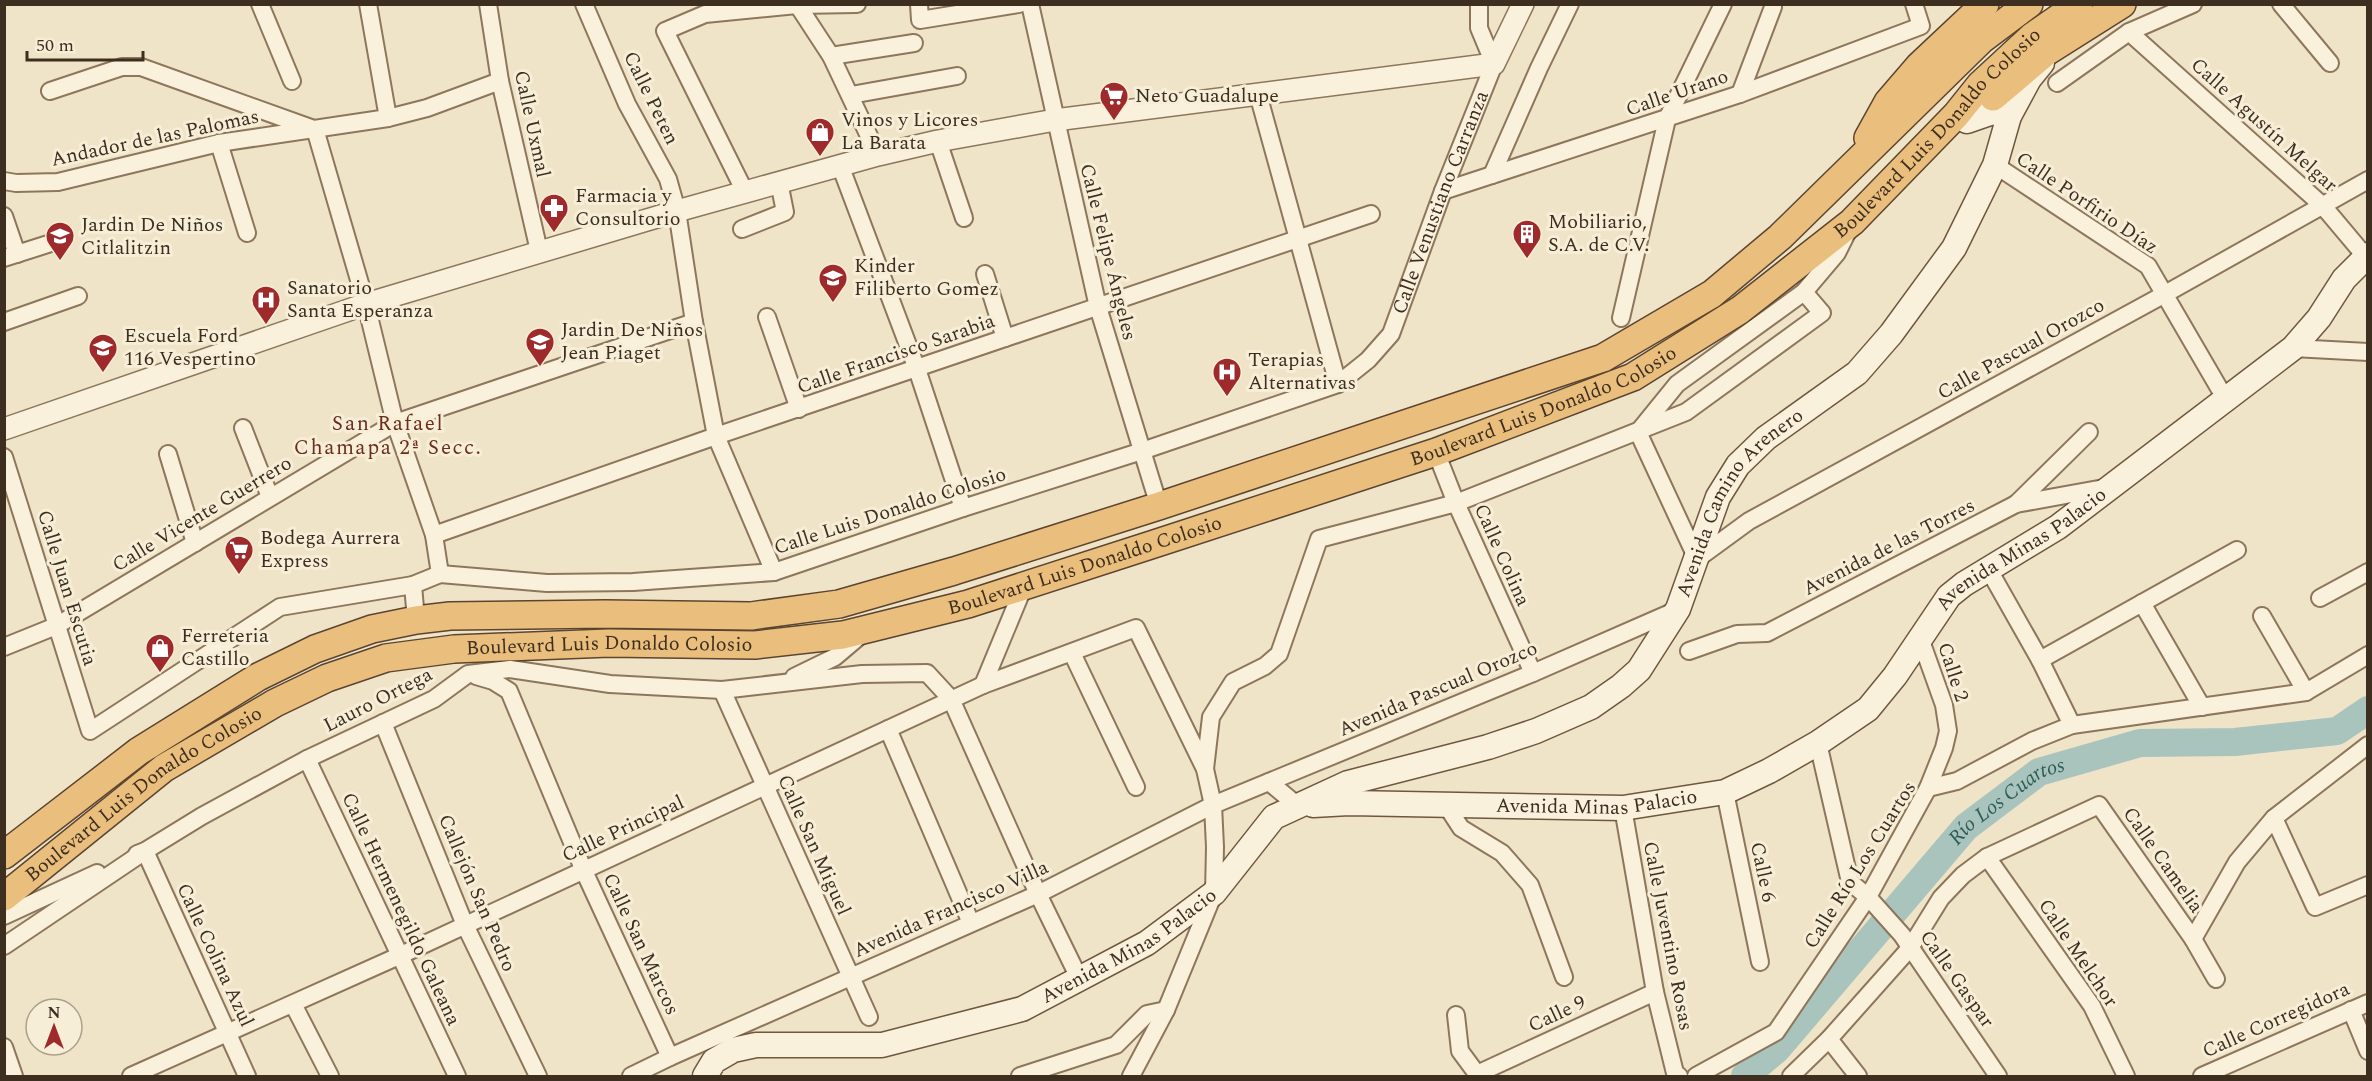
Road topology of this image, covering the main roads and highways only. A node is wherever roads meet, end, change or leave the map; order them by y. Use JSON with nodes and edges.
{"nodes":[{"id":1,"x":1985,"y":4,"type":"edge"},
{"id":2,"x":2029,"y":4,"type":"edge"},
{"id":3,"x":2079,"y":4,"type":"edge"},
{"id":4,"x":2122,"y":4,"type":"edge"},
{"id":5,"x":2056,"y":46,"type":"junction"},
{"id":6,"x":2009,"y":116,"type":"junction"},
{"id":7,"x":1967,"y":121,"type":"junction"},
{"id":8,"x":1938,"y":134,"type":"junction"},
{"id":9,"x":1859,"y":159,"type":"junction"},
{"id":10,"x":2366,"y":255,"type":"edge"},
{"id":11,"x":1298,"y":806,"type":"junction"},
{"id":12,"x":4,"y":855,"type":"edge"},
{"id":13,"x":4,"y":897,"type":"edge"},
{"id":14,"x":707,"y":1060,"type":"edge"}],
"edges":[{"from":1,"to":9,"type":"highway"},
{"from":2,"to":9,"type":"highway","name":"Boulevard Luis Donaldo Colosio"},
{"from":3,"to":8,"type":"highway","name":"Boulevard Luis Donaldo Colosio"},
{"from":4,"to":5,"type":"highway"},
{"from":5,"to":6,"type":"main road","name":"Avenida Camino Arenero"},
{"from":5,"to":7,"type":"highway"},
{"from":6,"to":7,"type":"main road"},
{"from":6,"to":11,"type":"main road","name":"Avenida Camino Arenero"},
{"from":7,"to":8,"type":"highway"},
{"from":8,"to":13,"type":"highway","name":"Boulevard Luis Donaldo Colosio"},
{"from":9,"to":12,"type":"highway","name":"Boulevard Luis Donaldo Colosio"},
{"from":10,"to":11,"type":"main road","name":"Avenida Minas Palacio"},
{"from":11,"to":14,"type":"main road","name":"Avenida Minas Palacio"}]}
